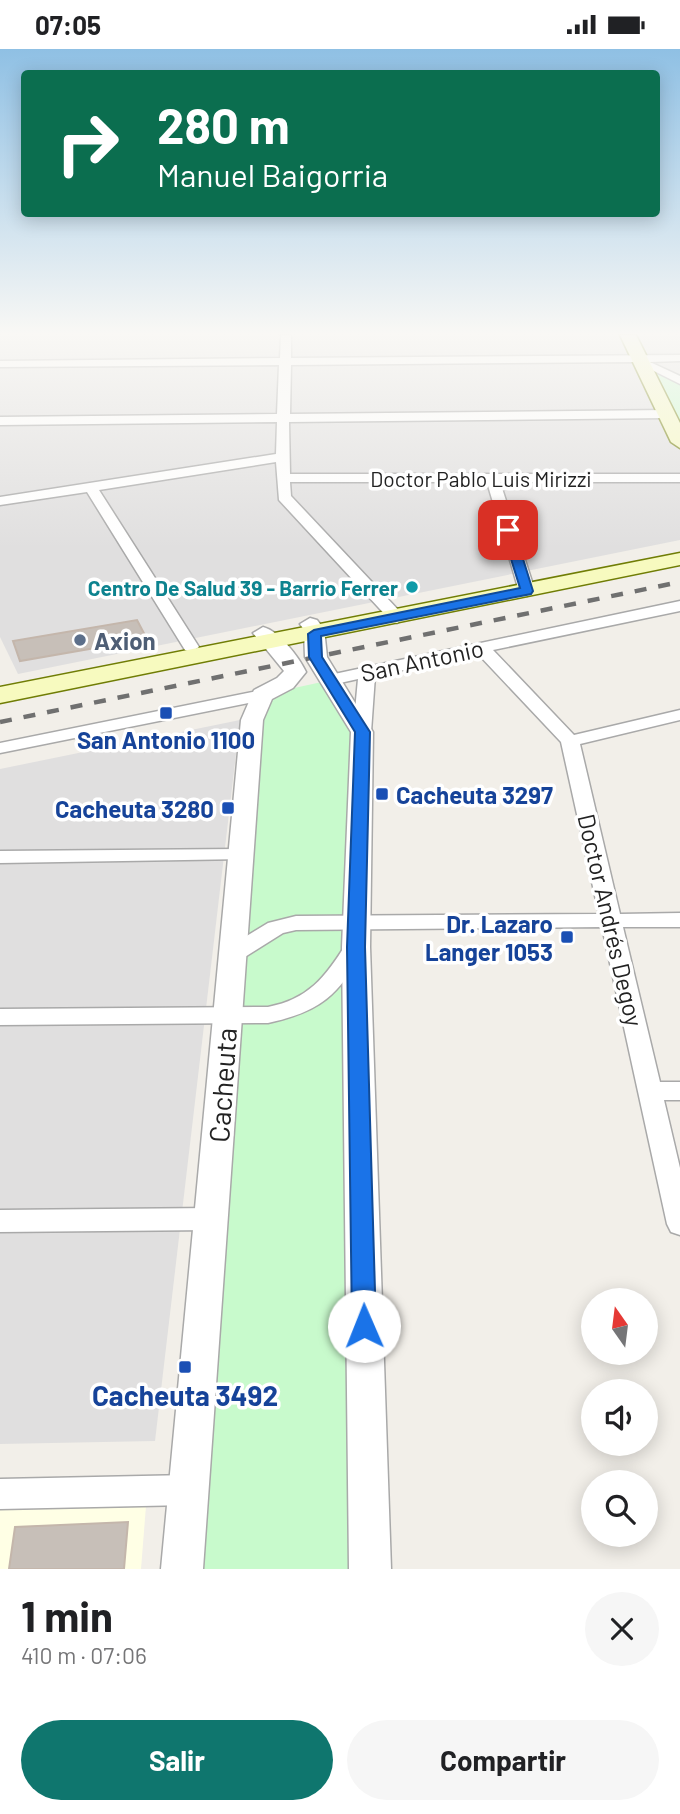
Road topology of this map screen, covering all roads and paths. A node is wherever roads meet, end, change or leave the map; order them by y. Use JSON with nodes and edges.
{"nodes":[{"id":1,"x":284,"y":406,"type":"edge"},
{"id":2,"x":663,"y":406,"type":"edge"},
{"id":3,"x":667,"y":414,"type":"junction"},
{"id":4,"x":284,"y":417,"type":"junction"},
{"id":5,"x":0,"y":421,"type":"edge"},
{"id":6,"x":680,"y":442,"type":"edge"},
{"id":7,"x":282,"y":457,"type":"junction"},
{"id":8,"x":492,"y":477,"type":"junction"},
{"id":9,"x":283,"y":478,"type":"junction"},
{"id":10,"x":680,"y":478,"type":"edge"},
{"id":11,"x":91,"y":487,"type":"junction"},
{"id":12,"x":0,"y":502,"type":"edge"},
{"id":13,"x":680,"y":551,"type":"edge"},
{"id":14,"x":680,"y":559,"type":"edge"},
{"id":15,"x":526,"y":586,"type":"junction"},
{"id":16,"x":680,"y":606,"type":"edge"},
{"id":17,"x":392,"y":613,"type":"junction"},
{"id":18,"x":312,"y":629,"type":"junction"},
{"id":19,"x":266,"y":638,"type":"junction"},
{"id":20,"x":191,"y":647,"type":"junction"},
{"id":21,"x":482,"y":648,"type":"junction"},
{"id":22,"x":366,"y":672,"type":"junction"},
{"id":23,"x":331,"y":680,"type":"junction"},
{"id":24,"x":0,"y":683,"type":"edge"},
{"id":25,"x":0,"y":695,"type":"edge"},
{"id":26,"x":262,"y":695,"type":"junction"},
{"id":27,"x":677,"y":719,"type":"edge"},
{"id":28,"x":362,"y":732,"type":"junction"},
{"id":29,"x":570,"y":741,"type":"junction"},
{"id":30,"x":0,"y":748,"type":"edge"},
{"id":31,"x":239,"y":855,"type":"junction"},
{"id":32,"x":0,"y":857,"type":"edge"},
{"id":33,"x":680,"y":920,"type":"edge"},
{"id":34,"x":611,"y":921,"type":"junction"},
{"id":35,"x":356,"y":935,"type":"junction"},
{"id":36,"x":232,"y":955,"type":"junction"},
{"id":37,"x":227,"y":1016,"type":"junction"},
{"id":38,"x":0,"y":1017,"type":"edge"},
{"id":39,"x":650,"y":1091,"type":"junction"},
{"id":40,"x":680,"y":1091,"type":"edge"},
{"id":41,"x":212,"y":1219,"type":"junction"},
{"id":42,"x":0,"y":1221,"type":"edge"},
{"id":43,"x":680,"y":1224,"type":"edge"},
{"id":44,"x":189,"y":1490,"type":"junction"},
{"id":45,"x":0,"y":1494,"type":"edge"},
{"id":46,"x":182,"y":1569,"type":"edge"},
{"id":47,"x":370,"y":1569,"type":"edge"}],
"edges":[{"from":1,"to":4,"type":"street"},
{"from":2,"to":3,"type":"main road"},
{"from":3,"to":4,"type":"street"},
{"from":3,"to":6,"type":"main road"},
{"from":4,"to":5,"type":"street"},
{"from":4,"to":7,"type":"street"},
{"from":7,"to":9,"type":"street"},
{"from":7,"to":11,"type":"street"},
{"from":8,"to":9,"type":"street","name":"Doctor Pablo Luis Mirizzi"},
{"from":8,"to":10,"type":"street","name":"Doctor Pablo Luis Mirizzi"},
{"from":8,"to":15,"type":"street"},
{"from":9,"to":17,"type":"street"},
{"from":11,"to":12,"type":"street"},
{"from":11,"to":20,"type":"street"},
{"from":13,"to":15,"type":"main road"},
{"from":14,"to":15,"type":"main road"},
{"from":15,"to":17,"type":"main road"},
{"from":16,"to":21,"type":"street","name":"San Antonio"},
{"from":17,"to":18,"type":"main road"},
{"from":18,"to":19,"type":"main road"},
{"from":18,"to":23,"type":"street"},
{"from":19,"to":20,"type":"main road"},
{"from":19,"to":25,"type":"main road"},
{"from":19,"to":26,"type":"street"},
{"from":20,"to":24,"type":"main road"},
{"from":21,"to":22,"type":"street","name":"San Antonio"},
{"from":21,"to":29,"type":"street"},
{"from":22,"to":23,"type":"street","name":"San Antonio"},
{"from":22,"to":28,"type":"street"},
{"from":23,"to":26,"type":"street","name":"San Antonio"},
{"from":23,"to":28,"type":"street"},
{"from":26,"to":30,"type":"street","name":"San Antonio"},
{"from":26,"to":31,"type":"street","name":"Cacheuta"},
{"from":27,"to":29,"type":"street"},
{"from":28,"to":35,"type":"street"},
{"from":29,"to":34,"type":"street","name":"Doctor Andrés Degoy"},
{"from":31,"to":32,"type":"street"},
{"from":31,"to":36,"type":"street","name":"Cacheuta"},
{"from":33,"to":34,"type":"street"},
{"from":34,"to":35,"type":"street"},
{"from":34,"to":39,"type":"street","name":"Doctor Andrés Degoy"},
{"from":35,"to":36,"type":"street"},
{"from":35,"to":37,"type":"street"},
{"from":35,"to":47,"type":"street"},
{"from":36,"to":37,"type":"street","name":"Cacheuta"},
{"from":37,"to":38,"type":"street"},
{"from":37,"to":41,"type":"street","name":"Cacheuta"},
{"from":39,"to":40,"type":"street"},
{"from":39,"to":43,"type":"street","name":"Doctor Andrés Degoy"},
{"from":41,"to":42,"type":"street"},
{"from":41,"to":44,"type":"street","name":"Cacheuta"},
{"from":44,"to":45,"type":"street"},
{"from":44,"to":46,"type":"street","name":"Cacheuta"}]}
